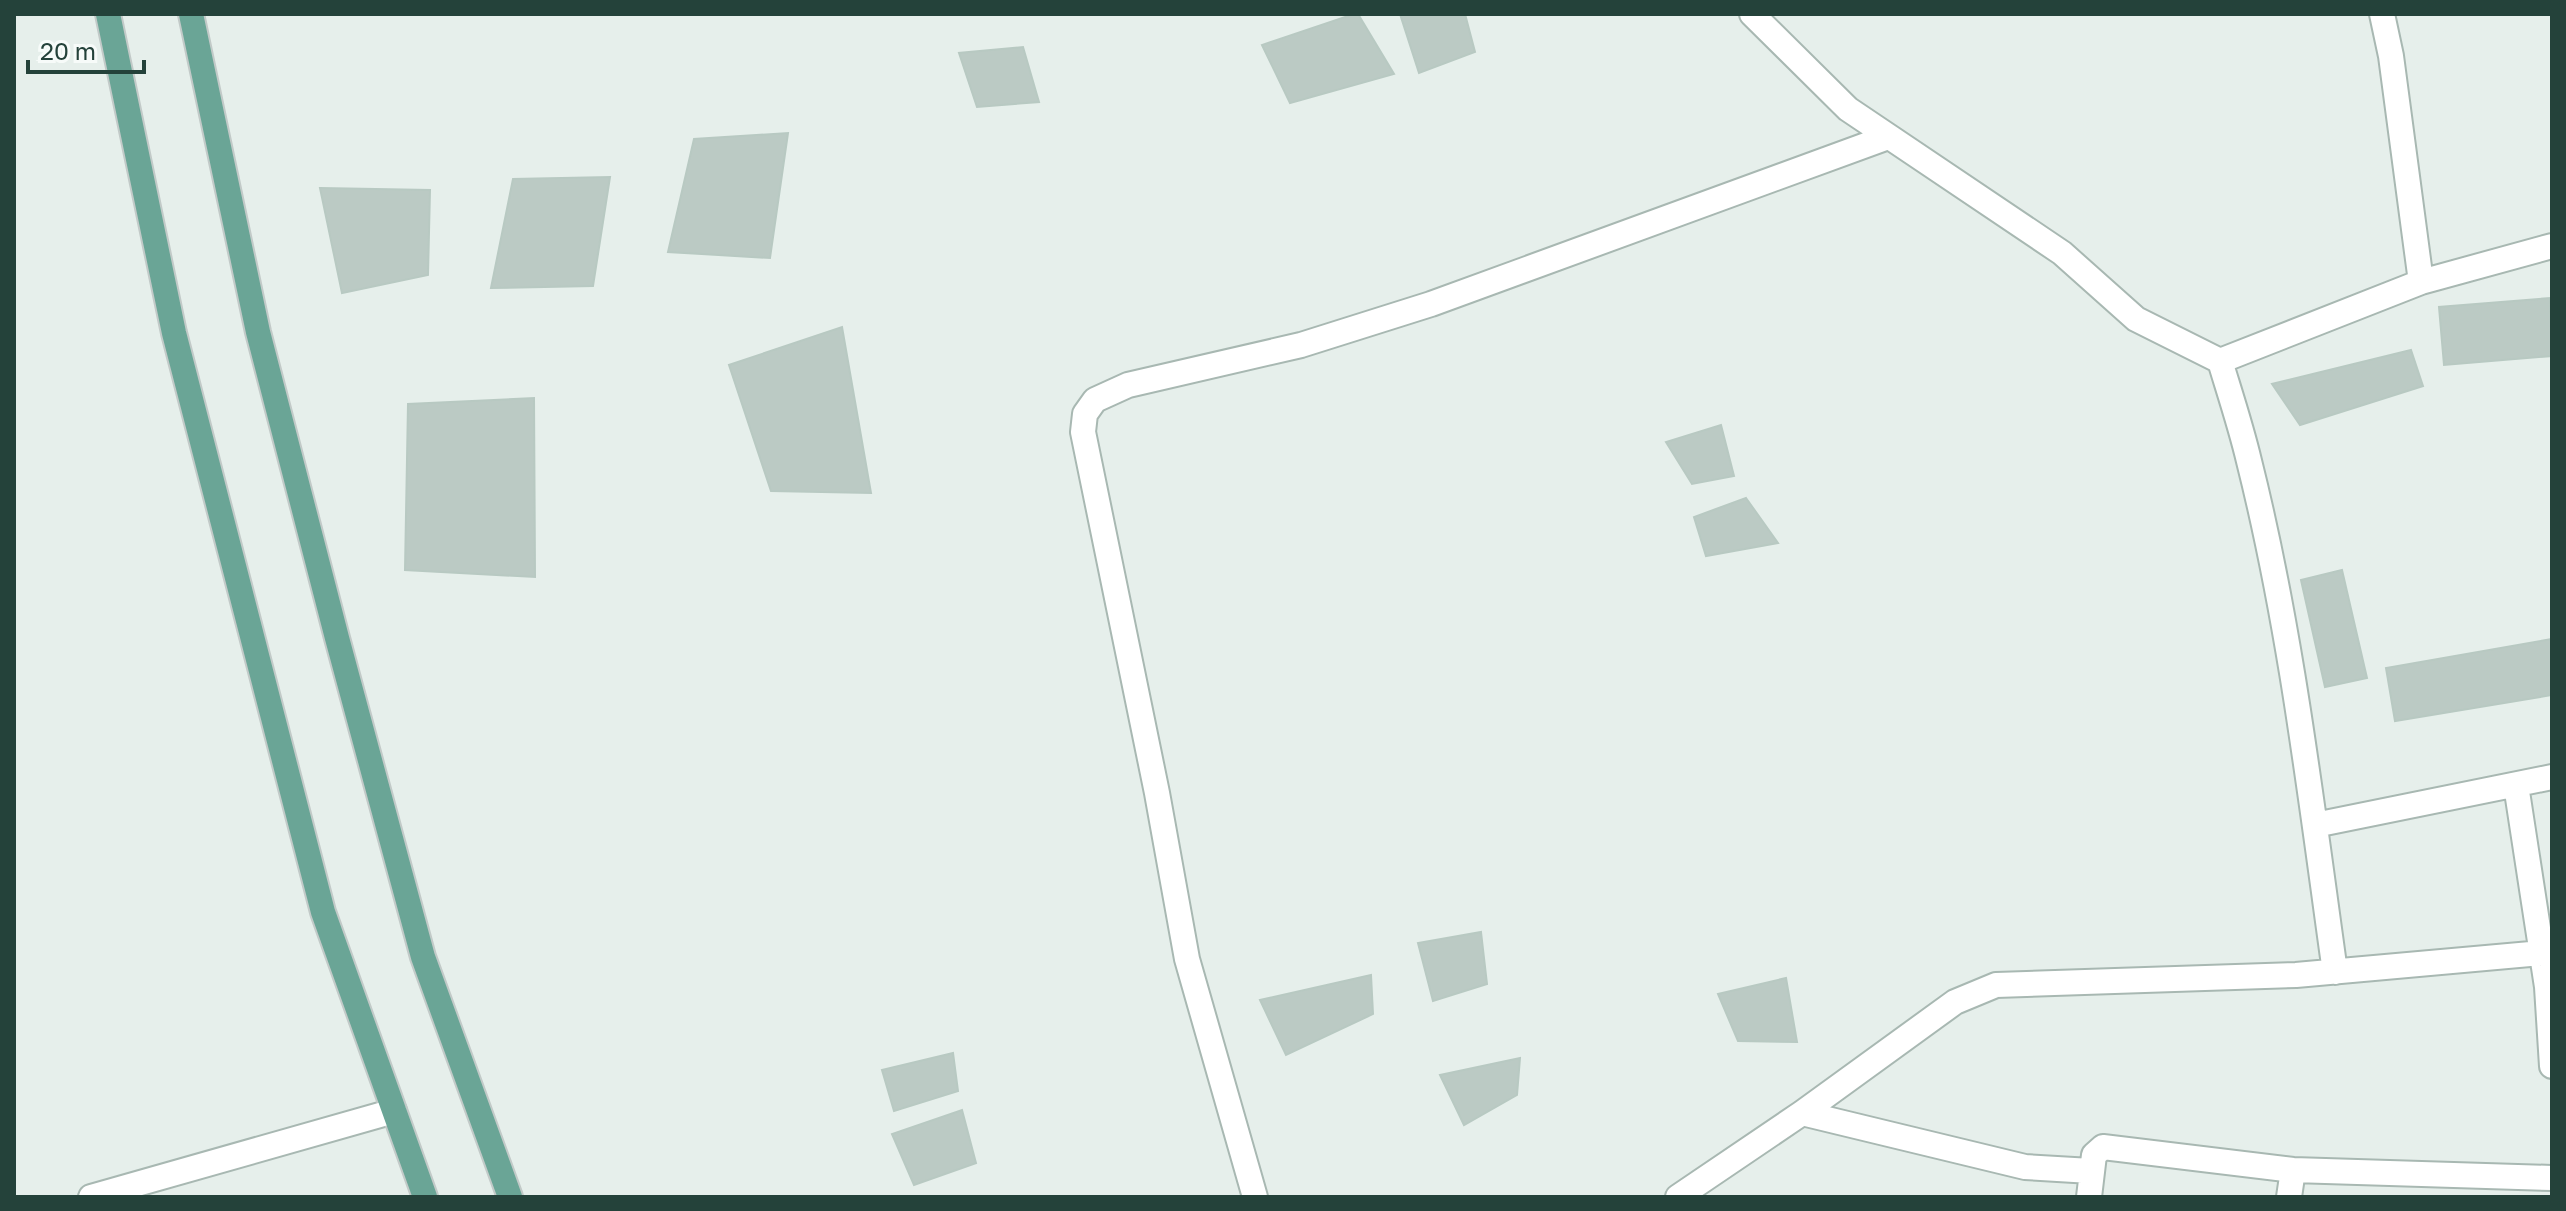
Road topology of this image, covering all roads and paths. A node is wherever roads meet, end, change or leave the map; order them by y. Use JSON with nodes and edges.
{"nodes":[{"id":1,"x":108,"y":14,"type":"edge"},
{"id":2,"x":191,"y":14,"type":"edge"},
{"id":3,"x":1752,"y":14,"type":"edge"},
{"id":4,"x":2382,"y":14,"type":"edge"},
{"id":5,"x":1888,"y":137,"type":"junction"},
{"id":6,"x":2552,"y":246,"type":"edge"},
{"id":7,"x":2421,"y":282,"type":"junction"},
{"id":8,"x":2220,"y":361,"type":"junction"},
{"id":9,"x":2552,"y":777,"type":"edge"},
{"id":10,"x":2516,"y":785,"type":"junction"},
{"id":11,"x":2315,"y":825,"type":"junction"},
{"id":12,"x":2542,"y":953,"type":"junction"},
{"id":13,"x":2335,"y":972,"type":"junction"},
{"id":14,"x":2550,"y":986,"type":"edge"},
{"id":15,"x":2552,"y":1066,"type":"edge"},
{"id":16,"x":394,"y":1111,"type":"junction"},
{"id":17,"x":1802,"y":1113,"type":"junction"},
{"id":18,"x":2293,"y":1170,"type":"junction"},
{"id":19,"x":2091,"y":1171,"type":"junction"},
{"id":20,"x":2552,"y":1178,"type":"edge"},
{"id":21,"x":91,"y":1197,"type":"edge"},
{"id":22,"x":425,"y":1197,"type":"edge"},
{"id":23,"x":510,"y":1197,"type":"edge"},
{"id":24,"x":1255,"y":1197,"type":"edge"},
{"id":25,"x":1678,"y":1197,"type":"edge"},
{"id":26,"x":2089,"y":1197,"type":"edge"},
{"id":27,"x":2289,"y":1197,"type":"edge"}],
"edges":[{"from":1,"to":16,"type":"main road"},
{"from":2,"to":23,"type":"main road"},
{"from":3,"to":5,"type":"street"},
{"from":4,"to":7,"type":"street"},
{"from":5,"to":8,"type":"street"},
{"from":5,"to":24,"type":"street"},
{"from":6,"to":7,"type":"street"},
{"from":7,"to":8,"type":"street"},
{"from":8,"to":11,"type":"street"},
{"from":9,"to":10,"type":"street"},
{"from":10,"to":11,"type":"street"},
{"from":10,"to":12,"type":"street"},
{"from":11,"to":13,"type":"street"},
{"from":12,"to":13,"type":"street"},
{"from":12,"to":14,"type":"street"},
{"from":13,"to":17,"type":"street"},
{"from":14,"to":15,"type":"street"},
{"from":16,"to":21,"type":"street"},
{"from":16,"to":22,"type":"main road"},
{"from":17,"to":19,"type":"street"},
{"from":17,"to":25,"type":"street"},
{"from":18,"to":19,"type":"street"},
{"from":18,"to":20,"type":"street"},
{"from":18,"to":27,"type":"street"},
{"from":19,"to":26,"type":"street"}]}
